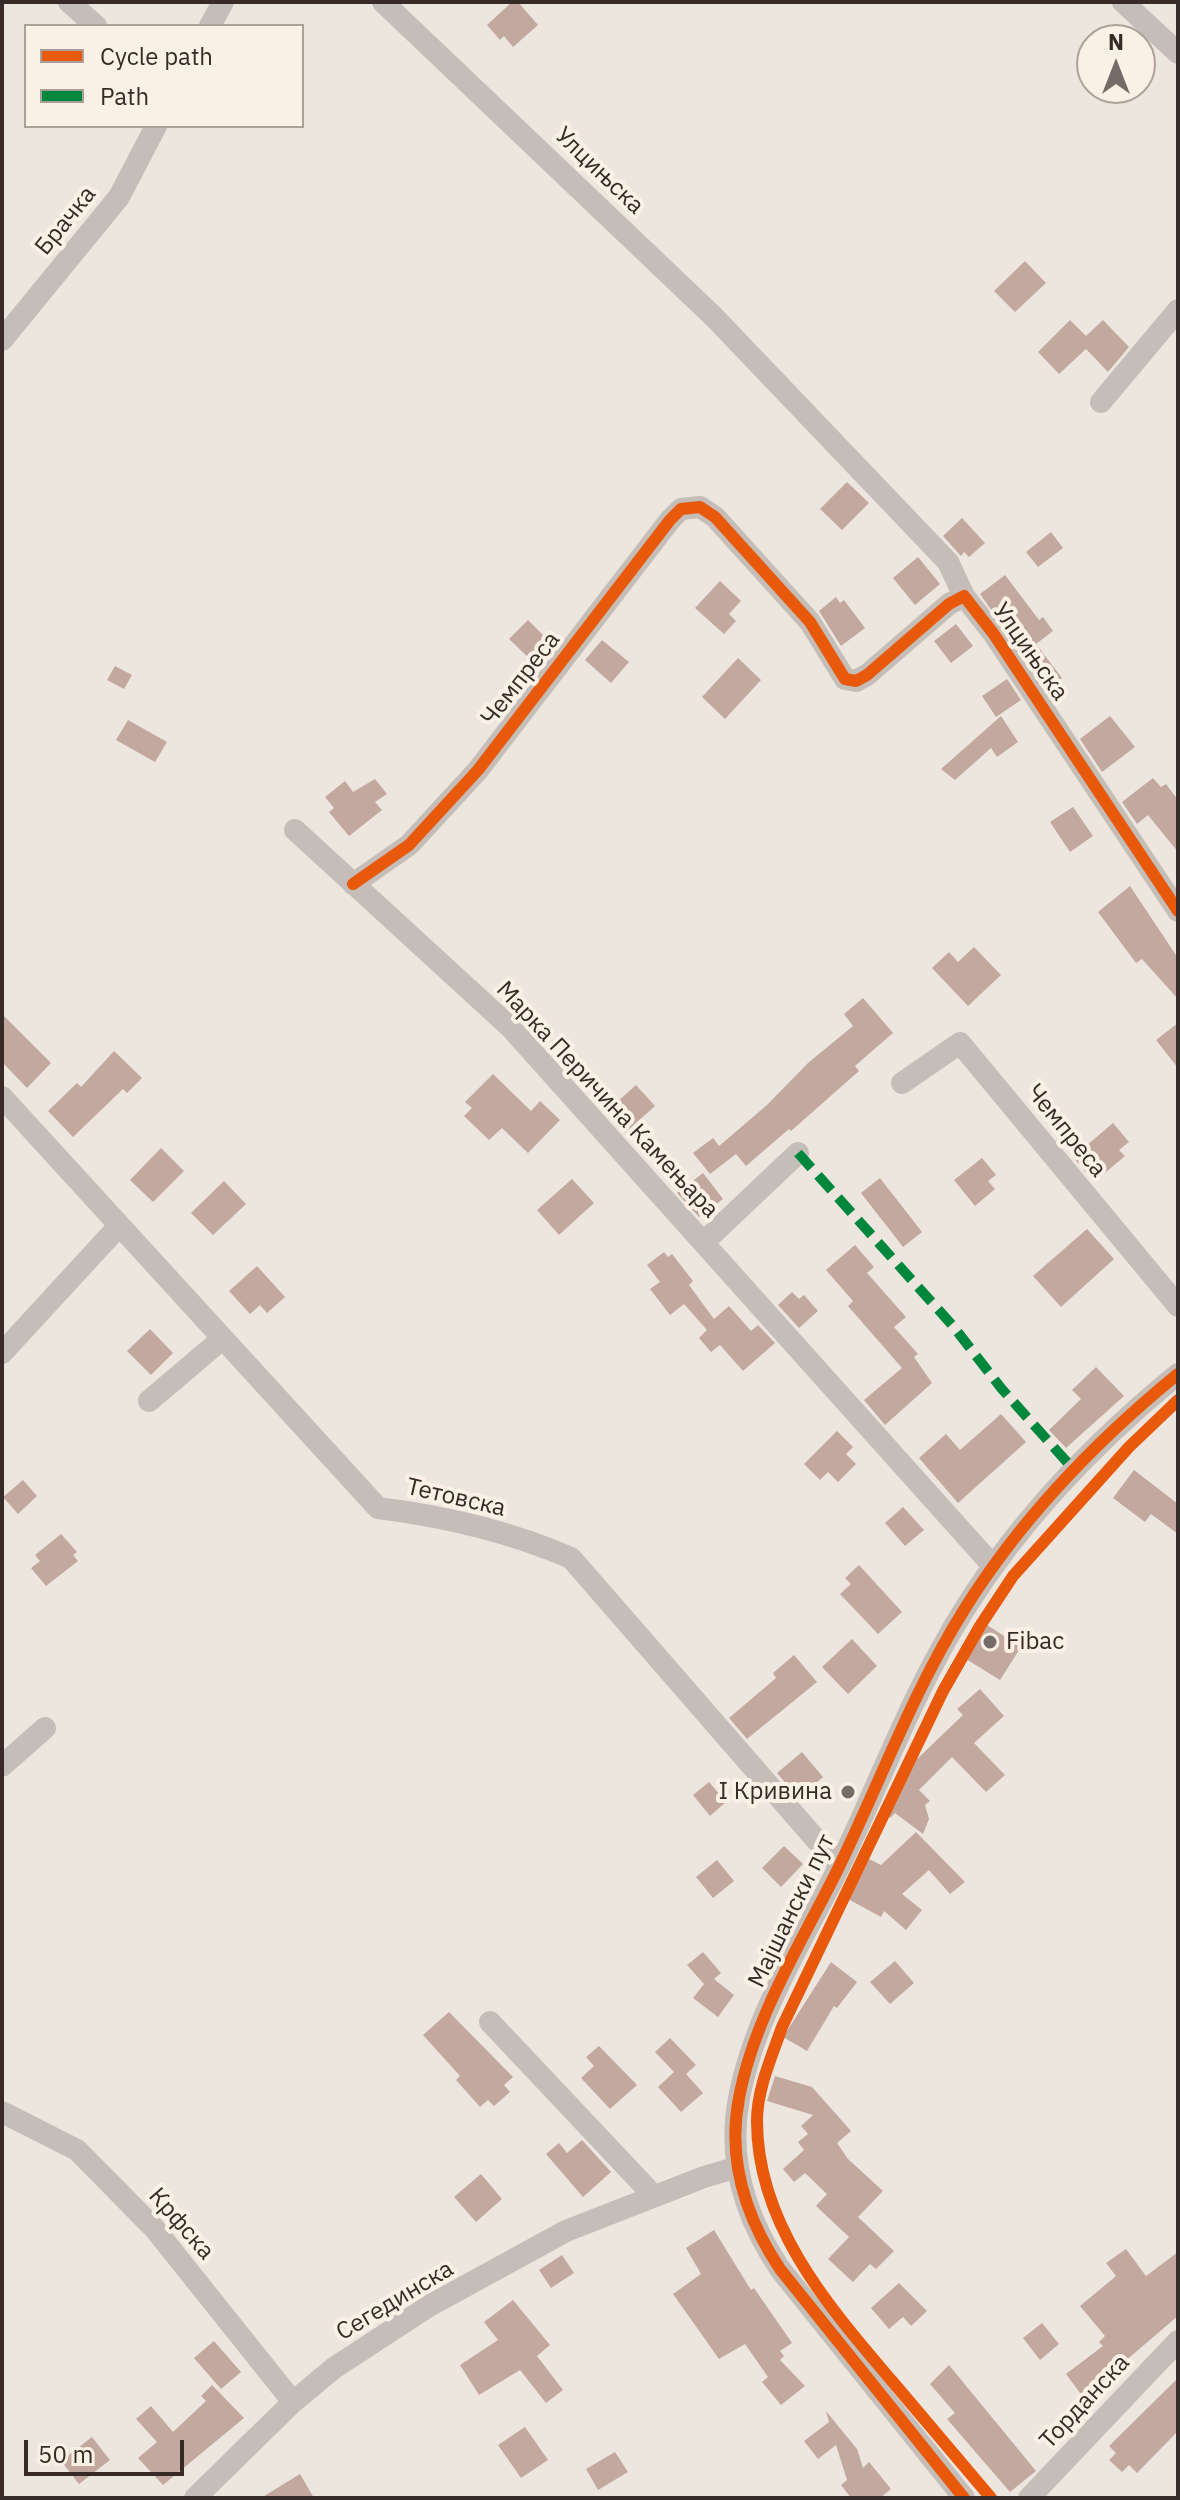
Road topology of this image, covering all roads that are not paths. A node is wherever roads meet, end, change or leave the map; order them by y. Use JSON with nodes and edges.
{"nodes":[{"id":1,"x":69,"y":2,"type":"edge"},
{"id":2,"x":223,"y":2,"type":"edge"},
{"id":3,"x":383,"y":2,"type":"edge"},
{"id":4,"x":1123,"y":2,"type":"edge"},
{"id":5,"x":94,"y":24,"type":"edge"},
{"id":6,"x":211,"y":24,"type":"edge"},
{"id":7,"x":1178,"y":53,"type":"edge"},
{"id":8,"x":155,"y":128,"type":"edge"},
{"id":9,"x":1178,"y":310,"type":"edge"},
{"id":10,"x":2,"y":340,"type":"edge"},
{"id":11,"x":1101,"y":402,"type":"dead end"},
{"id":12,"x":715,"y":517,"type":"joint"},
{"id":13,"x":964,"y":596,"type":"junction"},
{"id":14,"x":295,"y":830,"type":"dead end"},
{"id":15,"x":353,"y":884,"type":"junction"},
{"id":16,"x":1178,"y":911,"type":"edge"},
{"id":17,"x":902,"y":1083,"type":"dead end"},
{"id":18,"x":2,"y":1097,"type":"edge"},
{"id":19,"x":798,"y":1153,"type":"dead end"},
{"id":20,"x":118,"y":1227,"type":"junction"},
{"id":21,"x":704,"y":1242,"type":"junction"},
{"id":22,"x":1178,"y":1306,"type":"edge"},
{"id":23,"x":222,"y":1339,"type":"junction"},
{"id":24,"x":2,"y":1353,"type":"edge"},
{"id":25,"x":1178,"y":1374,"type":"edge"},
{"id":26,"x":149,"y":1401,"type":"dead end"},
{"id":27,"x":993,"y":1566,"type":"junction"},
{"id":28,"x":45,"y":1728,"type":"dead end"},
{"id":29,"x":2,"y":1766,"type":"edge"},
{"id":30,"x":839,"y":1866,"type":"junction"},
{"id":31,"x":490,"y":2022,"type":"dead end"},
{"id":32,"x":2,"y":2112,"type":"edge"},
{"id":33,"x":738,"y":2167,"type":"junction"},
{"id":34,"x":654,"y":2196,"type":"junction"},
{"id":35,"x":1178,"y":2341,"type":"edge"},
{"id":36,"x":293,"y":2402,"type":"junction"},
{"id":37,"x":195,"y":2498,"type":"edge"},
{"id":38,"x":964,"y":2498,"type":"edge"},
{"id":39,"x":1029,"y":2498,"type":"edge"}],
"edges":[{"from":1,"to":5,"type":"street"},
{"from":2,"to":6,"type":"street"},
{"from":3,"to":13,"type":"street","name":"Улцињска"},
{"from":4,"to":7,"type":"street"},
{"from":8,"to":10,"type":"street","name":"Брачка"},
{"from":9,"to":11,"type":"street"},
{"from":12,"to":13,"type":"street","name":"Улцињска"},
{"from":12,"to":15,"type":"street","name":"Чемпреса"},
{"from":13,"to":16,"type":"street","name":"Улцињска"},
{"from":14,"to":15,"type":"street","name":"Марка Перичина Камењара"},
{"from":15,"to":21,"type":"street","name":"Марка Перичина Камењара"},
{"from":17,"to":22,"type":"street","name":"Чемпреса"},
{"from":18,"to":20,"type":"street","name":"Тетовска"},
{"from":19,"to":21,"type":"street","name":"Марка Перичина Камењара"},
{"from":20,"to":23,"type":"street","name":"Тетовска"},
{"from":20,"to":24,"type":"street"},
{"from":21,"to":27,"type":"street","name":"Марка Перичина Камењара"},
{"from":23,"to":26,"type":"street"},
{"from":23,"to":30,"type":"street","name":"Тетовска"},
{"from":25,"to":27,"type":"street","name":"Мајшански пут"},
{"from":27,"to":30,"type":"street","name":"Мајшански пут"},
{"from":28,"to":29,"type":"street"},
{"from":30,"to":33,"type":"street","name":"Мајшански пут"},
{"from":31,"to":34,"type":"street"},
{"from":32,"to":36,"type":"street","name":"Крфска"},
{"from":33,"to":34,"type":"street","name":"Сегединска"},
{"from":33,"to":38,"type":"street","name":"Мајшански пут"},
{"from":34,"to":36,"type":"street","name":"Сегединска"},
{"from":35,"to":39,"type":"street","name":"Торданска"},
{"from":36,"to":37,"type":"street","name":"Сегединска"}]}
